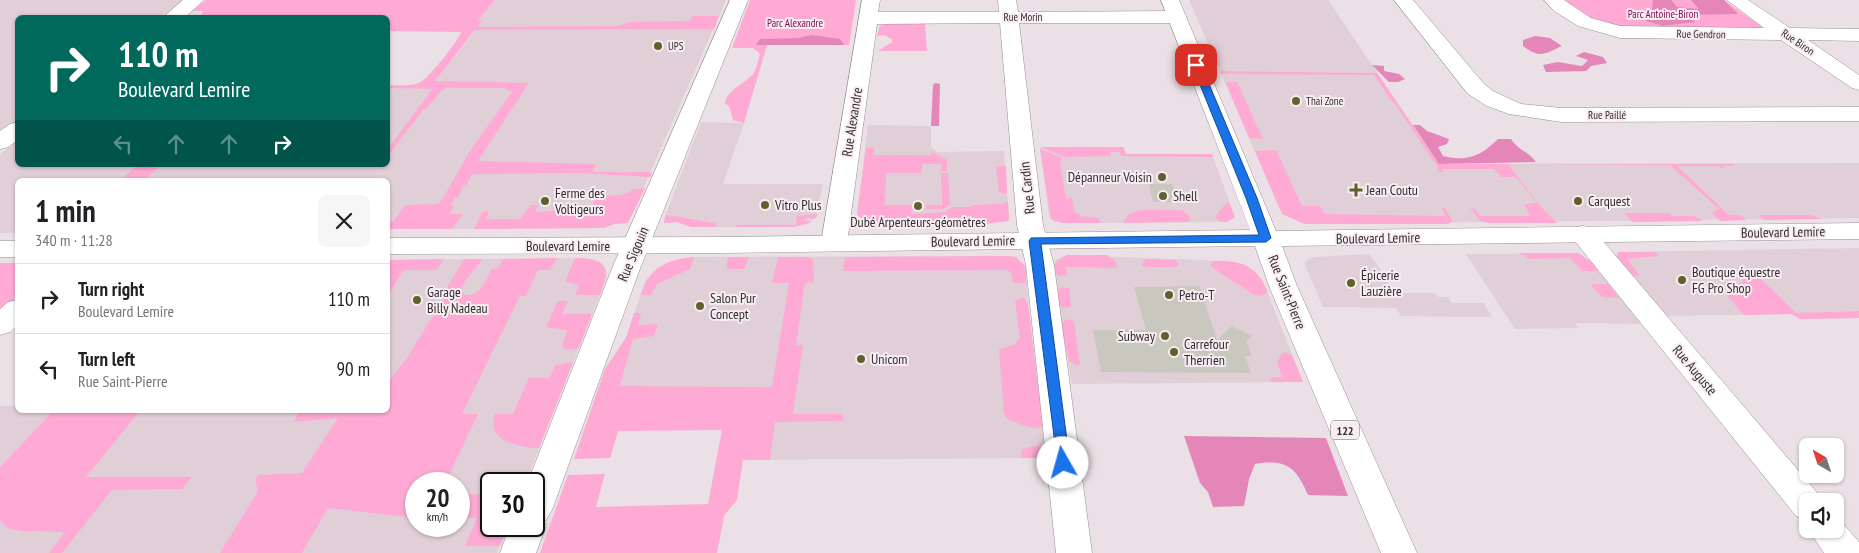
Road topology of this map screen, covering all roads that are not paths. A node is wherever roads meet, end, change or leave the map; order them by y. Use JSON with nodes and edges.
{"nodes":[{"id":1,"x":195,"y":0,"type":"edge"},
{"id":2,"x":739,"y":0,"type":"edge"},
{"id":3,"x":1403,"y":0,"type":"edge"},
{"id":4,"x":1553,"y":0,"type":"edge"},
{"id":5,"x":1736,"y":0,"type":"edge"},
{"id":6,"x":1174,"y":8,"type":"edge"},
{"id":7,"x":869,"y":9,"type":"edge"},
{"id":8,"x":1008,"y":9,"type":"edge"},
{"id":9,"x":175,"y":15,"type":"edge"},
{"id":10,"x":1787,"y":35,"type":"junction"},
{"id":11,"x":1859,"y":35,"type":"edge"},
{"id":12,"x":1859,"y":84,"type":"edge"},
{"id":13,"x":1859,"y":114,"type":"edge"},
{"id":14,"x":15,"y":131,"type":"edge"},
{"id":15,"x":0,"y":142,"type":"edge"},
{"id":16,"x":1859,"y":231,"type":"edge"},
{"id":17,"x":1583,"y":234,"type":"junction"},
{"id":18,"x":1266,"y":238,"type":"junction"},
{"id":19,"x":1035,"y":241,"type":"junction"},
{"id":20,"x":834,"y":243,"type":"junction"},
{"id":21,"x":636,"y":245,"type":"junction"},
{"id":22,"x":390,"y":246,"type":"edge"},
{"id":23,"x":0,"y":249,"type":"edge"},
{"id":24,"x":15,"y":249,"type":"edge"},
{"id":25,"x":15,"y":312,"type":"edge"},
{"id":26,"x":0,"y":325,"type":"edge"},
{"id":27,"x":545,"y":481,"type":"edge"},
{"id":28,"x":1799,"y":495,"type":"edge"},
{"id":29,"x":524,"y":537,"type":"edge"},
{"id":30,"x":1834,"y":538,"type":"edge"},
{"id":31,"x":518,"y":553,"type":"edge"},
{"id":32,"x":1074,"y":553,"type":"edge"},
{"id":33,"x":1399,"y":553,"type":"edge"},
{"id":34,"x":1846,"y":553,"type":"edge"}],
"edges":[{"from":1,"to":9,"type":"street"},
{"from":2,"to":21,"type":"street","name":"Rue Sigouin"},
{"from":3,"to":13,"type":"street","name":"Rue Paillé"},
{"from":4,"to":10,"type":"street","name":"Rue Gendron"},
{"from":5,"to":10,"type":"street","name":"Rue Biron"},
{"from":6,"to":8,"type":"street","name":"Rue Morin"},
{"from":6,"to":18,"type":"street","name":"Rue Saint-Pierre","number":"122"},
{"from":7,"to":8,"type":"street","name":"Rue Morin"},
{"from":7,"to":20,"type":"street","name":"Rue Alexandre"},
{"from":8,"to":19,"type":"street","name":"Rue Cardin"},
{"from":10,"to":11,"type":"street","name":"Rue Gendron"},
{"from":10,"to":12,"type":"street","name":"Rue Biron"},
{"from":14,"to":15,"type":"street"},
{"from":16,"to":17,"type":"street","name":"Boulevard Lemire"},
{"from":17,"to":18,"type":"street","name":"Boulevard Lemire"},
{"from":17,"to":28,"type":"street","name":"Rue Auguste"},
{"from":18,"to":19,"type":"street","name":"Boulevard Lemire"},
{"from":18,"to":33,"type":"street","name":"Rue Saint-Pierre","number":"122"},
{"from":19,"to":20,"type":"street","name":"Boulevard Lemire"},
{"from":19,"to":32,"type":"street","name":"Rue Cardin"},
{"from":20,"to":21,"type":"street","name":"Boulevard Lemire"},
{"from":21,"to":22,"type":"street","name":"Boulevard Lemire"},
{"from":21,"to":27,"type":"street","name":"Rue Sigouin"},
{"from":23,"to":24,"type":"street"},
{"from":25,"to":26,"type":"street"},
{"from":29,"to":31,"type":"street"},
{"from":30,"to":34,"type":"street"}]}
